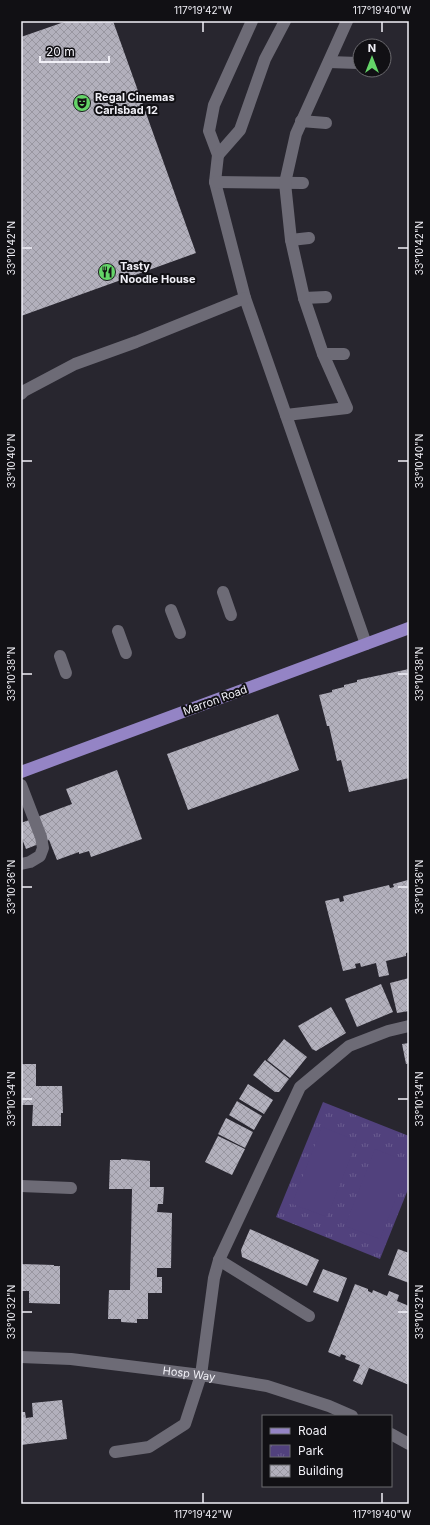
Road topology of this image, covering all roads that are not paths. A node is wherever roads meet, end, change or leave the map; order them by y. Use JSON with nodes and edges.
{"nodes":[{"id":1,"x":252,"y":21,"type":"edge"},
{"id":2,"x":285,"y":21,"type":"edge"},
{"id":3,"x":347,"y":21,"type":"edge"},
{"id":4,"x":328,"y":62,"type":"junction"},
{"id":5,"x":352,"y":63,"type":"edge"},
{"id":6,"x":302,"y":121,"type":"junction"},
{"id":7,"x":326,"y":123,"type":"dead end"},
{"id":8,"x":218,"y":155,"type":"junction"},
{"id":9,"x":215,"y":182,"type":"junction"},
{"id":10,"x":285,"y":183,"type":"junction"},
{"id":11,"x":303,"y":183,"type":"dead end"},
{"id":12,"x":309,"y":238,"type":"dead end"},
{"id":13,"x":291,"y":240,"type":"junction"},
{"id":14,"x":326,"y":297,"type":"dead end"},
{"id":15,"x":245,"y":298,"type":"junction"},
{"id":16,"x":304,"y":298,"type":"junction"},
{"id":17,"x":323,"y":354,"type":"junction"},
{"id":18,"x":344,"y":354,"type":"dead end"},
{"id":19,"x":22,"y":391,"type":"edge"},
{"id":20,"x":286,"y":414,"type":"junction"},
{"id":21,"x":222,"y":592,"type":"dead end"},
{"id":22,"x":171,"y":610,"type":"dead end"},
{"id":23,"x":231,"y":614,"type":"dead end"},
{"id":24,"x":409,"y":628,"type":"edge"},
{"id":25,"x":118,"y":631,"type":"dead end"},
{"id":26,"x":180,"y":633,"type":"dead end"},
{"id":27,"x":366,"y":644,"type":"junction"},
{"id":28,"x":126,"y":653,"type":"dead end"},
{"id":29,"x":60,"y":656,"type":"dead end"},
{"id":30,"x":66,"y":673,"type":"dead end"},
{"id":31,"x":21,"y":772,"type":"edge"},
{"id":32,"x":21,"y":785,"type":"edge"},
{"id":33,"x":21,"y":864,"type":"edge"},
{"id":34,"x":409,"y":1026,"type":"edge"},
{"id":35,"x":21,"y":1186,"type":"edge"},
{"id":36,"x":71,"y":1188,"type":"dead end"},
{"id":37,"x":219,"y":1260,"type":"junction"},
{"id":38,"x":309,"y":1316,"type":"dead end"},
{"id":39,"x":21,"y":1357,"type":"edge"},
{"id":40,"x":201,"y":1375,"type":"junction"},
{"id":41,"x":350,"y":1415,"type":"edge"},
{"id":42,"x":392,"y":1435,"type":"edge"},
{"id":43,"x":409,"y":1444,"type":"edge"},
{"id":44,"x":115,"y":1452,"type":"dead end"}],
"edges":[{"from":1,"to":8,"type":"street"},
{"from":2,"to":8,"type":"street"},
{"from":3,"to":4,"type":"street"},
{"from":4,"to":5,"type":"street"},
{"from":4,"to":6,"type":"street"},
{"from":6,"to":7,"type":"street"},
{"from":6,"to":10,"type":"street"},
{"from":8,"to":9,"type":"street"},
{"from":9,"to":10,"type":"street"},
{"from":9,"to":15,"type":"street"},
{"from":10,"to":11,"type":"street"},
{"from":10,"to":13,"type":"street"},
{"from":12,"to":13,"type":"street"},
{"from":13,"to":16,"type":"street"},
{"from":14,"to":16,"type":"street"},
{"from":15,"to":19,"type":"street"},
{"from":15,"to":20,"type":"street"},
{"from":16,"to":17,"type":"street"},
{"from":17,"to":18,"type":"street"},
{"from":17,"to":20,"type":"street"},
{"from":20,"to":27,"type":"street"},
{"from":21,"to":23,"type":"street"},
{"from":22,"to":26,"type":"street"},
{"from":24,"to":27,"type":"main road","name":"Marron Road"},
{"from":25,"to":28,"type":"street"},
{"from":27,"to":31,"type":"main road","name":"Marron Road"},
{"from":29,"to":30,"type":"street"},
{"from":32,"to":33,"type":"street"},
{"from":34,"to":37,"type":"street"},
{"from":35,"to":36,"type":"street"},
{"from":37,"to":38,"type":"street"},
{"from":37,"to":40,"type":"street"},
{"from":39,"to":40,"type":"street","name":"Hosp Way"},
{"from":40,"to":41,"type":"street","name":"Hosp Way"},
{"from":40,"to":44,"type":"street"},
{"from":42,"to":43,"type":"street"}]}
